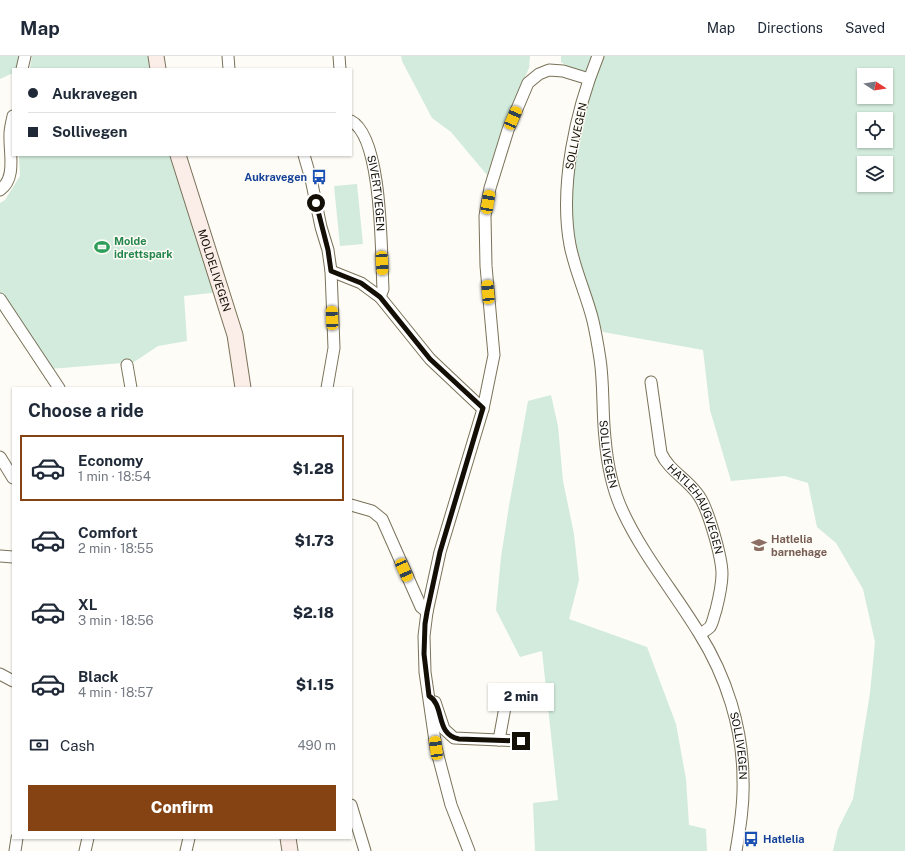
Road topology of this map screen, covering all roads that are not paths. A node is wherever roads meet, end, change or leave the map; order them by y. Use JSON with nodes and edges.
{"nodes":[{"id":1,"x":25,"y":56,"type":"edge"},
{"id":2,"x":156,"y":56,"type":"edge"},
{"id":3,"x":228,"y":56,"type":"edge"},
{"id":4,"x":339,"y":56,"type":"edge"},
{"id":5,"x":598,"y":56,"type":"edge"},
{"id":6,"x":22,"y":68,"type":"edge"},
{"id":7,"x":158,"y":68,"type":"edge"},
{"id":8,"x":229,"y":68,"type":"edge"},
{"id":9,"x":340,"y":68,"type":"edge"},
{"id":10,"x":588,"y":79,"type":"junction"},
{"id":11,"x":12,"y":122,"type":"edge"},
{"id":12,"x":352,"y":122,"type":"edge"},
{"id":13,"x":178,"y":156,"type":"edge"},
{"id":14,"x":304,"y":156,"type":"edge"},
{"id":15,"x":0,"y":190,"type":"edge"},
{"id":16,"x":331,"y":271,"type":"junction"},
{"id":17,"x":380,"y":297,"type":"junction"},
{"id":18,"x":0,"y":299,"type":"edge"},
{"id":19,"x":127,"y":365,"type":"dead end"},
{"id":20,"x":651,"y":382,"type":"dead end"},
{"id":21,"x":58,"y":387,"type":"edge"},
{"id":22,"x":131,"y":387,"type":"edge"},
{"id":23,"x":243,"y":387,"type":"edge"},
{"id":24,"x":327,"y":387,"type":"edge"},
{"id":25,"x":483,"y":408,"type":"junction"},
{"id":26,"x":0,"y":457,"type":"edge"},
{"id":27,"x":12,"y":476,"type":"edge"},
{"id":28,"x":352,"y":505,"type":"edge"},
{"id":29,"x":0,"y":556,"type":"edge"},
{"id":30,"x":12,"y":557,"type":"edge"},
{"id":31,"x":427,"y":612,"type":"junction"},
{"id":32,"x":700,"y":634,"type":"junction"},
{"id":33,"x":0,"y":674,"type":"edge"},
{"id":34,"x":12,"y":680,"type":"edge"},
{"id":35,"x":508,"y":691,"type":"dead end"},
{"id":36,"x":429,"y":696,"type":"junction"},
{"id":37,"x":499,"y":740,"type":"junction"},
{"id":38,"x":521,"y":741,"type":"dead end"},
{"id":39,"x":352,"y":808,"type":"edge"},
{"id":40,"x":17,"y":839,"type":"edge"},
{"id":41,"x":88,"y":839,"type":"edge"},
{"id":42,"x":189,"y":839,"type":"edge"},
{"id":43,"x":288,"y":839,"type":"edge"},
{"id":44,"x":15,"y":851,"type":"edge"},
{"id":45,"x":85,"y":851,"type":"edge"},
{"id":46,"x":186,"y":851,"type":"edge"},
{"id":47,"x":290,"y":851,"type":"edge"},
{"id":48,"x":365,"y":851,"type":"edge"},
{"id":49,"x":469,"y":851,"type":"edge"},
{"id":50,"x":736,"y":851,"type":"edge"}],
"edges":[{"from":1,"to":6,"type":"street"},
{"from":2,"to":7,"type":"main road"},
{"from":3,"to":8,"type":"street"},
{"from":4,"to":9,"type":"street"},
{"from":5,"to":10,"type":"street","name":"SOLLIVEGEN"},
{"from":10,"to":25,"type":"street"},
{"from":10,"to":32,"type":"street","name":"SOLLIVEGEN"},
{"from":11,"to":15,"type":"street"},
{"from":12,"to":17,"type":"street","name":"SIVERTVEGEN"},
{"from":13,"to":23,"type":"main road","name":"MOLDELIVEGEN"},
{"from":14,"to":16,"type":"street"},
{"from":16,"to":17,"type":"street"},
{"from":16,"to":24,"type":"street"},
{"from":17,"to":25,"type":"street"},
{"from":18,"to":21,"type":"street"},
{"from":19,"to":22,"type":"street"},
{"from":20,"to":32,"type":"street","name":"HATLEHAUGVEGEN"},
{"from":25,"to":31,"type":"street"},
{"from":26,"to":27,"type":"street"},
{"from":28,"to":31,"type":"street"},
{"from":29,"to":30,"type":"street"},
{"from":31,"to":36,"type":"street"},
{"from":32,"to":50,"type":"street","name":"SOLLIVEGEN"},
{"from":33,"to":34,"type":"street"},
{"from":35,"to":37,"type":"street"},
{"from":36,"to":37,"type":"street"},
{"from":36,"to":49,"type":"street"},
{"from":37,"to":38,"type":"street"},
{"from":39,"to":48,"type":"street"},
{"from":40,"to":44,"type":"street"},
{"from":41,"to":45,"type":"street"},
{"from":42,"to":46,"type":"street"},
{"from":43,"to":47,"type":"main road"}]}
